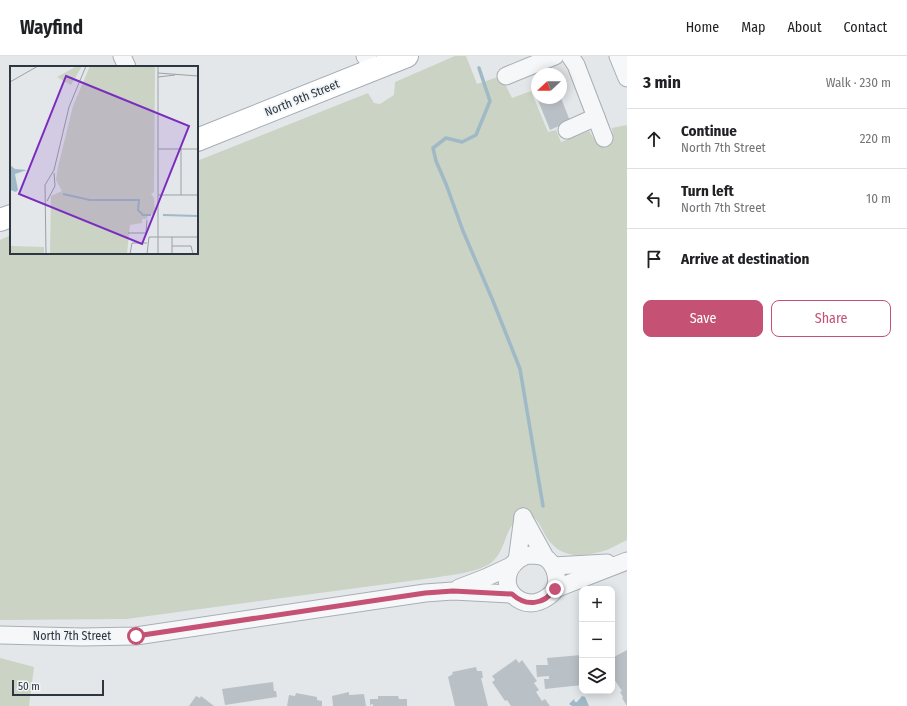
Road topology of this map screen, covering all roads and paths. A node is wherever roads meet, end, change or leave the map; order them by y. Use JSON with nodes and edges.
{"nodes":[{"id":1,"x":122,"y":56,"type":"edge"},
{"id":2,"x":407,"y":56,"type":"edge"},
{"id":3,"x":555,"y":56,"type":"edge"},
{"id":4,"x":570,"y":56,"type":"edge"},
{"id":5,"x":618,"y":56,"type":"edge"},
{"id":6,"x":371,"y":60,"type":"edge"},
{"id":7,"x":127,"y":66,"type":"edge"},
{"id":8,"x":506,"y":76,"type":"dead end"},
{"id":9,"x":627,"y":77,"type":"edge"},
{"id":10,"x":596,"y":117,"type":"junction"},
{"id":11,"x":567,"y":130,"type":"dead end"},
{"id":12,"x":604,"y":138,"type":"dead end"},
{"id":13,"x":198,"y":140,"type":"edge"},
{"id":14,"x":10,"y":216,"type":"edge"},
{"id":15,"x":0,"y":220,"type":"edge"},
{"id":16,"x":549,"y":561,"type":"junction"},
{"id":17,"x":625,"y":562,"type":"edge"},
{"id":18,"x":515,"y":563,"type":"junction"},
{"id":19,"x":555,"y":589,"type":"junction"},
{"id":20,"x":453,"y":591,"type":"junction"},
{"id":21,"x":512,"y":594,"type":"junction"},
{"id":22,"x":0,"y":635,"type":"edge"}],
"edges":[{"from":1,"to":7,"type":"street"},
{"from":2,"to":6,"type":"main road","name":"North 9th Street"},
{"from":3,"to":8,"type":"street"},
{"from":4,"to":10,"type":"street"},
{"from":5,"to":9,"type":"street"},
{"from":6,"to":13,"type":"main road","name":"North 9th Street"},
{"from":10,"to":11,"type":"street"},
{"from":10,"to":12,"type":"street"},
{"from":14,"to":15,"type":"main road"},
{"from":16,"to":17,"type":"street","name":"North 7th Street"},
{"from":16,"to":18,"type":"street","name":"North 7th Street"},
{"from":16,"to":18,"type":"street"},
{"from":16,"to":19,"type":"street"},
{"from":17,"to":19,"type":"street","name":"North 7th Street"},
{"from":18,"to":20,"type":"street","name":"North 7th Street"},
{"from":18,"to":21,"type":"street"},
{"from":19,"to":21,"type":"street","name":"North 7th Street"},
{"from":20,"to":21,"type":"street","name":"North 7th Street"},
{"from":20,"to":22,"type":"street","name":"North 7th Street"}]}
